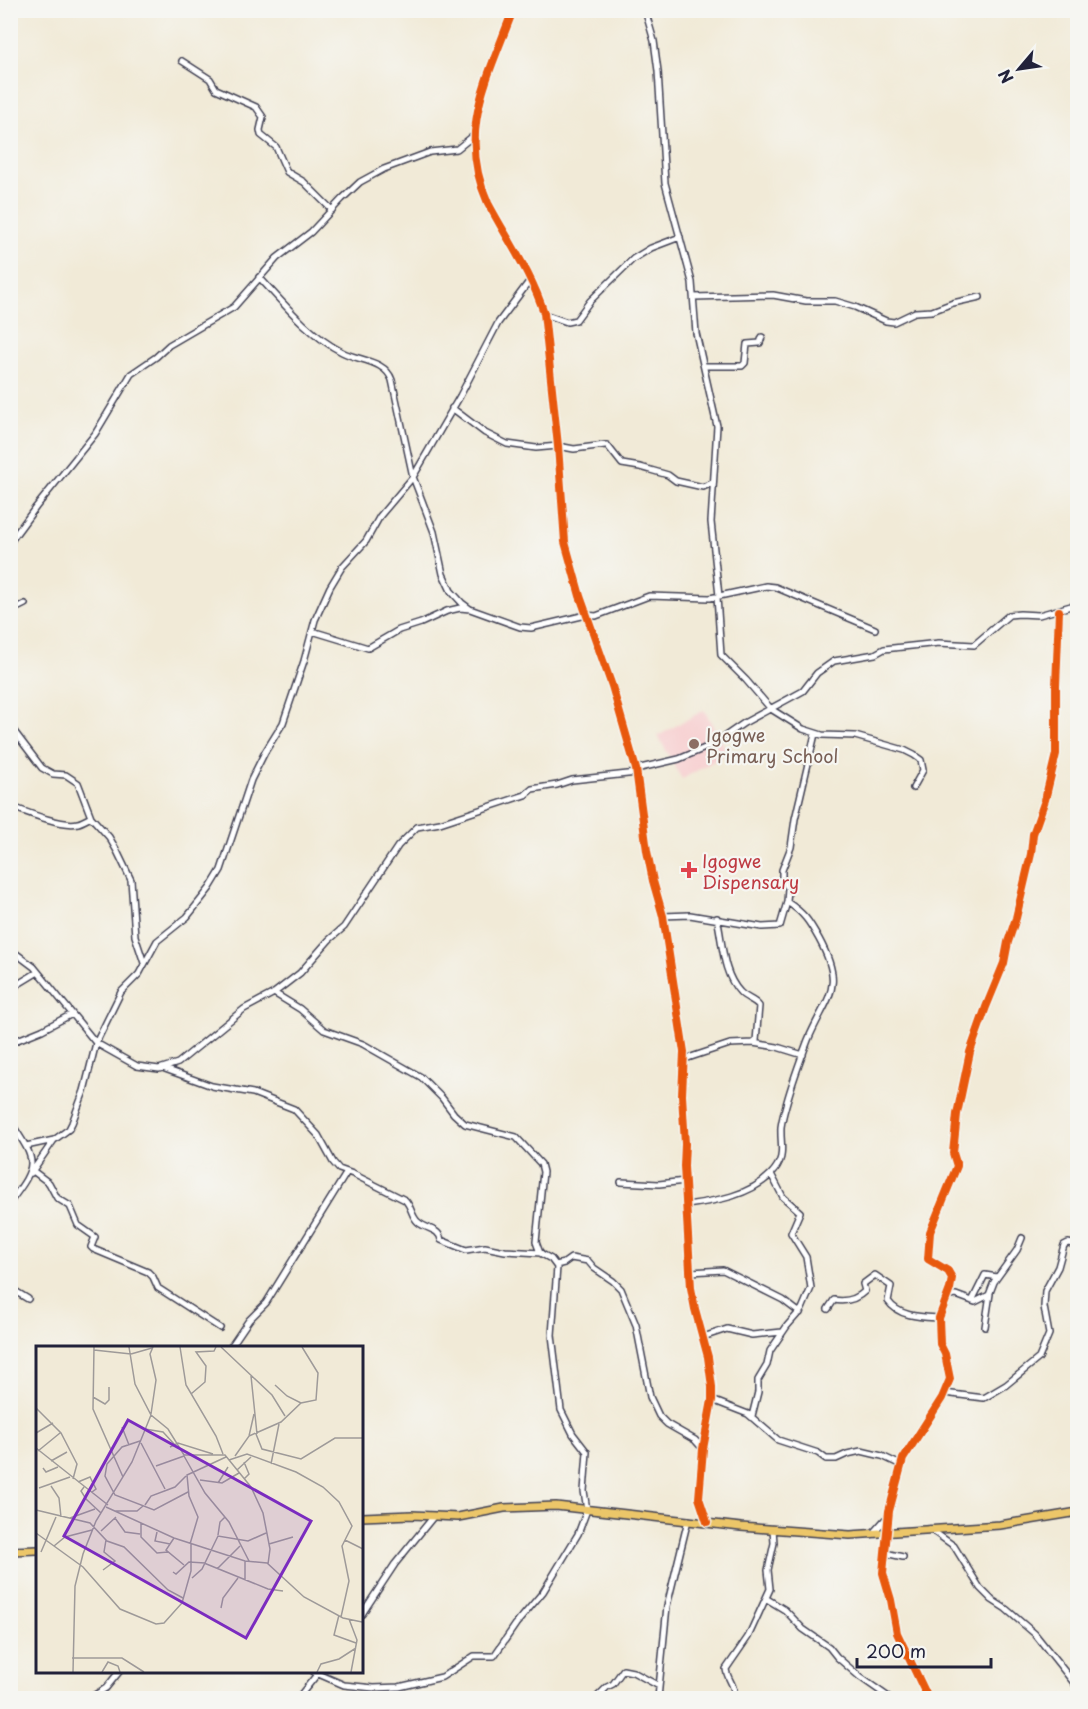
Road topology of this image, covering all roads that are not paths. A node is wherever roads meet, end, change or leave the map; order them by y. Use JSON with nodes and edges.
{"nodes":[{"id":1,"x":513,"y":10,"type":"edge"},
{"id":2,"x":645,"y":10,"type":"edge"},
{"id":3,"x":182,"y":61,"type":"dead end"},
{"id":4,"x":473,"y":136,"type":"junction"},
{"id":5,"x":332,"y":210,"type":"junction"},
{"id":6,"x":680,"y":237,"type":"junction"},
{"id":7,"x":259,"y":278,"type":"junction"},
{"id":8,"x":531,"y":279,"type":"junction"},
{"id":9,"x":694,"y":297,"type":"junction"},
{"id":10,"x":980,"y":297,"type":"dead end"},
{"id":11,"x":544,"y":314,"type":"junction"},
{"id":12,"x":762,"y":337,"type":"dead end"},
{"id":13,"x":704,"y":366,"type":"junction"},
{"id":14,"x":452,"y":408,"type":"junction"},
{"id":15,"x":558,"y":446,"type":"junction"},
{"id":16,"x":413,"y":477,"type":"junction"},
{"id":17,"x":712,"y":483,"type":"junction"},
{"id":18,"x":10,"y":542,"type":"edge"},
{"id":19,"x":718,"y":597,"type":"junction"},
{"id":20,"x":10,"y":602,"type":"edge"},
{"id":21,"x":25,"y":604,"type":"dead end"},
{"id":22,"x":1077,"y":604,"type":"edge"},
{"id":23,"x":470,"y":609,"type":"junction"},
{"id":24,"x":1059,"y":610,"type":"junction"},
{"id":25,"x":586,"y":615,"type":"junction"},
{"id":26,"x":875,"y":629,"type":"dead end"},
{"id":27,"x":312,"y":631,"type":"junction"},
{"id":28,"x":771,"y":709,"type":"junction"},
{"id":29,"x":10,"y":726,"type":"edge"},
{"id":30,"x":815,"y":734,"type":"junction"},
{"id":31,"x":637,"y":771,"type":"junction"},
{"id":32,"x":913,"y":788,"type":"dead end"},
{"id":33,"x":10,"y":806,"type":"edge"},
{"id":34,"x":91,"y":817,"type":"junction"},
{"id":35,"x":787,"y":902,"type":"junction"},
{"id":36,"x":663,"y":916,"type":"junction"},
{"id":37,"x":717,"y":918,"type":"junction"},
{"id":38,"x":10,"y":949,"type":"edge"},
{"id":39,"x":144,"y":963,"type":"junction"},
{"id":40,"x":38,"y":972,"type":"junction"},
{"id":41,"x":10,"y":989,"type":"edge"},
{"id":42,"x":274,"y":993,"type":"junction"},
{"id":43,"x":72,"y":1014,"type":"junction"},
{"id":44,"x":10,"y":1043,"type":"edge"},
{"id":45,"x":96,"y":1043,"type":"junction"},
{"id":46,"x":753,"y":1043,"type":"junction"},
{"id":47,"x":803,"y":1055,"type":"junction"},
{"id":48,"x":685,"y":1059,"type":"junction"},
{"id":49,"x":163,"y":1068,"type":"junction"},
{"id":50,"x":10,"y":1121,"type":"edge"},
{"id":51,"x":54,"y":1140,"type":"junction"},
{"id":52,"x":27,"y":1146,"type":"junction"},
{"id":53,"x":32,"y":1172,"type":"junction"},
{"id":54,"x":347,"y":1172,"type":"junction"},
{"id":55,"x":771,"y":1174,"type":"junction"},
{"id":56,"x":685,"y":1181,"type":"junction"},
{"id":57,"x":621,"y":1182,"type":"dead end"},
{"id":58,"x":10,"y":1202,"type":"edge"},
{"id":59,"x":687,"y":1205,"type":"junction"},
{"id":60,"x":1022,"y":1238,"type":"dead end"},
{"id":61,"x":1077,"y":1245,"type":"edge"},
{"id":62,"x":541,"y":1253,"type":"junction"},
{"id":63,"x":556,"y":1265,"type":"junction"},
{"id":64,"x":691,"y":1272,"type":"junction"},
{"id":65,"x":997,"y":1277,"type":"junction"},
{"id":66,"x":10,"y":1288,"type":"edge"},
{"id":67,"x":990,"y":1294,"type":"junction"},
{"id":68,"x":946,"y":1297,"type":"junction"},
{"id":69,"x":28,"y":1299,"type":"dead end"},
{"id":70,"x":972,"y":1301,"type":"junction"},
{"id":71,"x":828,"y":1309,"type":"dead end"},
{"id":72,"x":800,"y":1313,"type":"junction"},
{"id":73,"x":939,"y":1318,"type":"junction"},
{"id":74,"x":985,"y":1327,"type":"dead end"},
{"id":75,"x":220,"y":1328,"type":"dead end"},
{"id":76,"x":782,"y":1332,"type":"junction"},
{"id":77,"x":703,"y":1337,"type":"junction"},
{"id":78,"x":231,"y":1346,"type":"edge"},
{"id":79,"x":944,"y":1393,"type":"junction"},
{"id":80,"x":712,"y":1400,"type":"junction"},
{"id":81,"x":752,"y":1416,"type":"junction"},
{"id":82,"x":703,"y":1449,"type":"junction"},
{"id":83,"x":901,"y":1465,"type":"junction"},
{"id":84,"x":586,"y":1510,"type":"junction"},
{"id":85,"x":1077,"y":1512,"type":"edge"},
{"id":86,"x":889,"y":1515,"type":"junction"},
{"id":87,"x":434,"y":1516,"type":"junction"},
{"id":88,"x":363,"y":1517,"type":"edge"},
{"id":89,"x":688,"y":1520,"type":"junction"},
{"id":90,"x":707,"y":1522,"type":"junction"},
{"id":91,"x":928,"y":1528,"type":"junction"},
{"id":92,"x":773,"y":1529,"type":"junction"},
{"id":93,"x":887,"y":1532,"type":"junction"},
{"id":94,"x":872,"y":1534,"type":"junction"},
{"id":95,"x":36,"y":1550,"type":"edge"},
{"id":96,"x":10,"y":1551,"type":"edge"},
{"id":97,"x":885,"y":1553,"type":"junction"},
{"id":98,"x":903,"y":1557,"type":"dead end"},
{"id":99,"x":767,"y":1599,"type":"junction"},
{"id":100,"x":363,"y":1612,"type":"edge"},
{"id":101,"x":117,"y":1673,"type":"edge"},
{"id":102,"x":316,"y":1673,"type":"edge"},
{"id":103,"x":319,"y":1673,"type":"edge"},
{"id":104,"x":659,"y":1686,"type":"junction"},
{"id":105,"x":1077,"y":1688,"type":"edge"},
{"id":106,"x":90,"y":1698,"type":"edge"},
{"id":107,"x":298,"y":1698,"type":"edge"},
{"id":108,"x":596,"y":1698,"type":"edge"},
{"id":109,"x":658,"y":1698,"type":"edge"},
{"id":110,"x":733,"y":1698,"type":"edge"},
{"id":111,"x":890,"y":1698,"type":"edge"},
{"id":112,"x":928,"y":1698,"type":"edge"}],
"edges":[{"from":1,"to":4,"type":"street"},
{"from":2,"to":6,"type":"street"},
{"from":3,"to":5,"type":"street"},
{"from":4,"to":5,"type":"street"},
{"from":4,"to":8,"type":"street"},
{"from":5,"to":7,"type":"street"},
{"from":6,"to":9,"type":"street"},
{"from":6,"to":11,"type":"street"},
{"from":7,"to":16,"type":"street"},
{"from":7,"to":18,"type":"street"},
{"from":8,"to":11,"type":"street"},
{"from":8,"to":14,"type":"street"},
{"from":9,"to":10,"type":"street"},
{"from":9,"to":13,"type":"street"},
{"from":11,"to":15,"type":"street"},
{"from":12,"to":13,"type":"street"},
{"from":13,"to":17,"type":"street"},
{"from":14,"to":15,"type":"street"},
{"from":14,"to":16,"type":"street"},
{"from":15,"to":17,"type":"street"},
{"from":15,"to":25,"type":"street"},
{"from":16,"to":23,"type":"street"},
{"from":16,"to":27,"type":"street"},
{"from":17,"to":19,"type":"street"},
{"from":19,"to":25,"type":"street"},
{"from":19,"to":26,"type":"street"},
{"from":19,"to":28,"type":"street"},
{"from":20,"to":21,"type":"street"},
{"from":22,"to":24,"type":"street"},
{"from":23,"to":25,"type":"street"},
{"from":23,"to":27,"type":"street"},
{"from":24,"to":28,"type":"street"},
{"from":24,"to":68,"type":"street"},
{"from":25,"to":31,"type":"street"},
{"from":27,"to":39,"type":"street"},
{"from":28,"to":30,"type":"street"},
{"from":28,"to":31,"type":"street"},
{"from":29,"to":34,"type":"street"},
{"from":30,"to":32,"type":"street"},
{"from":30,"to":35,"type":"street"},
{"from":31,"to":36,"type":"street"},
{"from":31,"to":42,"type":"street"},
{"from":33,"to":34,"type":"street"},
{"from":34,"to":39,"type":"street"},
{"from":35,"to":37,"type":"street"},
{"from":35,"to":47,"type":"street"},
{"from":36,"to":37,"type":"street"},
{"from":36,"to":48,"type":"street"},
{"from":37,"to":46,"type":"street"},
{"from":38,"to":40,"type":"street"},
{"from":39,"to":45,"type":"street"},
{"from":40,"to":41,"type":"street"},
{"from":40,"to":43,"type":"street"},
{"from":42,"to":49,"type":"street"},
{"from":42,"to":62,"type":"street"},
{"from":43,"to":44,"type":"street"},
{"from":43,"to":45,"type":"street"},
{"from":45,"to":49,"type":"street"},
{"from":45,"to":51,"type":"street"},
{"from":46,"to":47,"type":"street"},
{"from":46,"to":48,"type":"street"},
{"from":47,"to":55,"type":"street"},
{"from":48,"to":56,"type":"street"},
{"from":49,"to":54,"type":"street"},
{"from":50,"to":52,"type":"street"},
{"from":51,"to":52,"type":"street"},
{"from":51,"to":53,"type":"street"},
{"from":52,"to":53,"type":"street"},
{"from":53,"to":58,"type":"street"},
{"from":53,"to":75,"type":"street"},
{"from":54,"to":62,"type":"street"},
{"from":54,"to":78,"type":"street"},
{"from":55,"to":59,"type":"street"},
{"from":55,"to":72,"type":"street"},
{"from":56,"to":57,"type":"street"},
{"from":56,"to":59,"type":"street"},
{"from":59,"to":64,"type":"street"},
{"from":60,"to":65,"type":"street"},
{"from":61,"to":79,"type":"street"},
{"from":62,"to":63,"type":"street"},
{"from":63,"to":82,"type":"street"},
{"from":63,"to":84,"type":"street"},
{"from":64,"to":72,"type":"street"},
{"from":64,"to":77,"type":"street"},
{"from":65,"to":67,"type":"street"},
{"from":65,"to":70,"type":"street"},
{"from":66,"to":69,"type":"street"},
{"from":67,"to":70,"type":"street"},
{"from":67,"to":74,"type":"street"},
{"from":68,"to":70,"type":"street"},
{"from":68,"to":73,"type":"street"},
{"from":71,"to":73,"type":"street"},
{"from":72,"to":76,"type":"street"},
{"from":73,"to":79,"type":"street"},
{"from":76,"to":77,"type":"street"},
{"from":76,"to":81,"type":"street"},
{"from":77,"to":80,"type":"street"},
{"from":79,"to":83,"type":"street"},
{"from":80,"to":81,"type":"street"},
{"from":80,"to":82,"type":"street"},
{"from":81,"to":83,"type":"street"},
{"from":82,"to":90,"type":"street"},
{"from":83,"to":86,"type":"street"},
{"from":84,"to":87,"type":"main road"},
{"from":84,"to":89,"type":"main road"},
{"from":84,"to":103,"type":"street"},
{"from":85,"to":91,"type":"main road"},
{"from":86,"to":93,"type":"street"},
{"from":86,"to":94,"type":"street"},
{"from":87,"to":88,"type":"main road"},
{"from":87,"to":100,"type":"street"},
{"from":89,"to":90,"type":"main road"},
{"from":89,"to":104,"type":"street"},
{"from":90,"to":92,"type":"main road"},
{"from":91,"to":93,"type":"main road"},
{"from":91,"to":105,"type":"street"},
{"from":92,"to":94,"type":"main road"},
{"from":92,"to":99,"type":"street"},
{"from":93,"to":94,"type":"main road"},
{"from":93,"to":97,"type":"street"},
{"from":95,"to":96,"type":"main road"},
{"from":97,"to":98,"type":"street"},
{"from":97,"to":112,"type":"street"},
{"from":99,"to":110,"type":"street"},
{"from":99,"to":111,"type":"street"},
{"from":101,"to":106,"type":"street"},
{"from":102,"to":107,"type":"street"},
{"from":104,"to":108,"type":"street"},
{"from":104,"to":109,"type":"street"}]}
